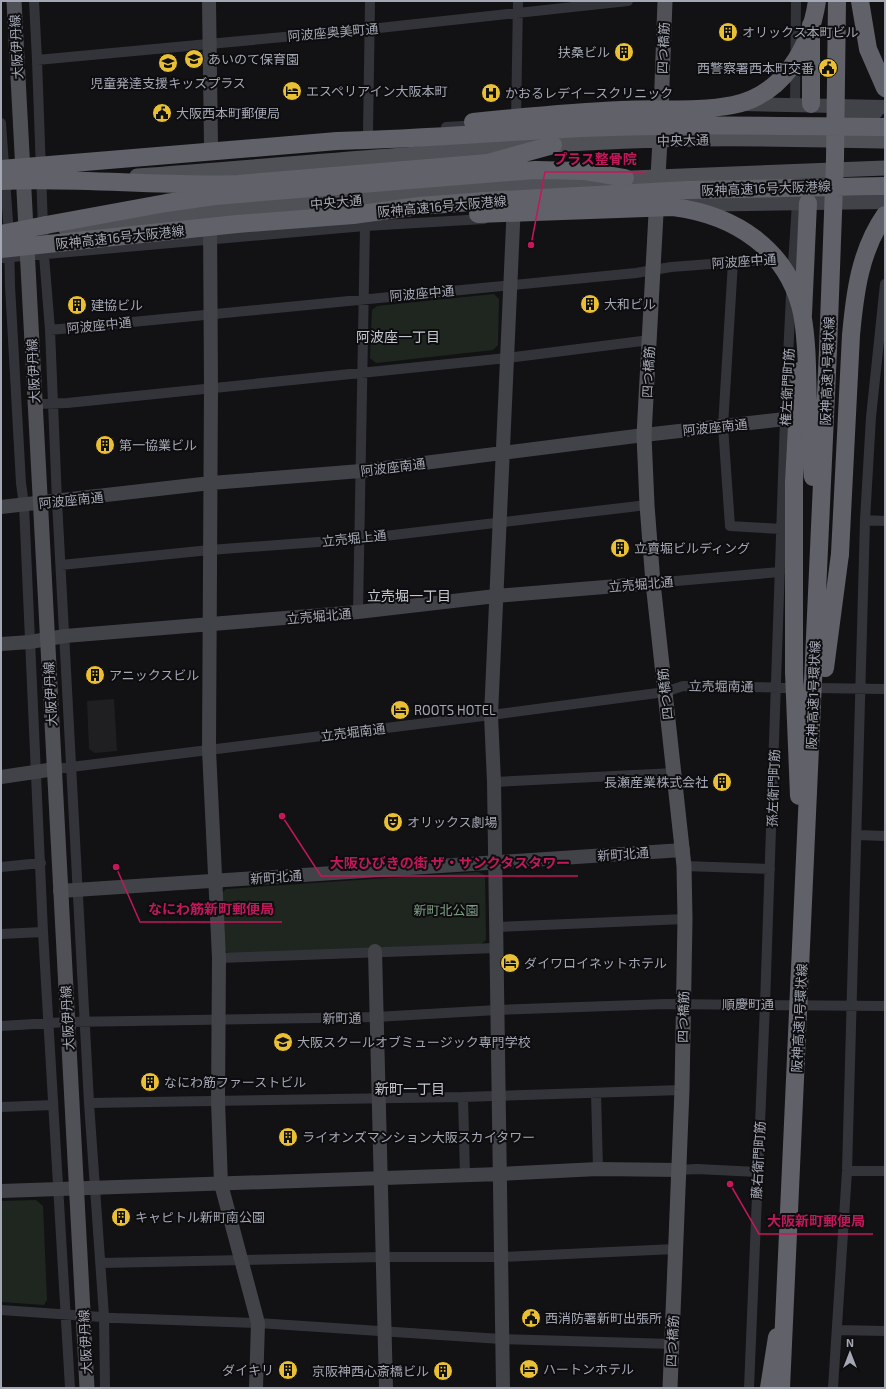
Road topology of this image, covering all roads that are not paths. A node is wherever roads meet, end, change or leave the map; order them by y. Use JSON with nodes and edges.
{"nodes":[{"id":1,"x":14,"y":1,"type":"edge"},
{"id":2,"x":34,"y":1,"type":"edge"},
{"id":3,"x":209,"y":1,"type":"edge"},
{"id":4,"x":370,"y":1,"type":"edge"},
{"id":5,"x":518,"y":1,"type":"edge"},
{"id":6,"x":628,"y":1,"type":"edge"},
{"id":7,"x":665,"y":1,"type":"edge"},
{"id":8,"x":796,"y":1,"type":"edge"},
{"id":9,"x":812,"y":1,"type":"edge"},
{"id":10,"x":817,"y":1,"type":"edge"},
{"id":11,"x":837,"y":1,"type":"edge"},
{"id":12,"x":860,"y":1,"type":"edge"},
{"id":13,"x":517,"y":13,"type":"junction"},
{"id":14,"x":370,"y":29,"type":"junction"},
{"id":15,"x":210,"y":44,"type":"junction"},
{"id":16,"x":37,"y":60,"type":"junction"},
{"id":17,"x":885,"y":88,"type":"edge"},
{"id":18,"x":662,"y":104,"type":"junction"},
{"id":19,"x":803,"y":104,"type":"junction"},
{"id":20,"x":885,"y":108,"type":"edge"},
{"id":21,"x":516,"y":122,"type":"junction"},
{"id":22,"x":1,"y":123,"type":"edge"},
{"id":23,"x":885,"y":126,"type":"edge"},
{"id":24,"x":368,"y":133,"type":"junction"},
{"id":25,"x":766,"y":138,"type":"junction"},
{"id":26,"x":660,"y":140,"type":"junction"},
{"id":27,"x":338,"y":141,"type":"junction"},
{"id":28,"x":885,"y":141,"type":"edge"},
{"id":29,"x":211,"y":145,"type":"junction"},
{"id":30,"x":553,"y":145,"type":"junction"},
{"id":31,"x":39,"y":158,"type":"junction"},
{"id":32,"x":22,"y":159,"type":"junction"},
{"id":33,"x":2,"y":164,"type":"edge"},
{"id":34,"x":488,"y":168,"type":"junction"},
{"id":35,"x":885,"y":168,"type":"edge"},
{"id":36,"x":767,"y":174,"type":"junction"},
{"id":37,"x":657,"y":176,"type":"junction"},
{"id":38,"x":625,"y":178,"type":"junction"},
{"id":39,"x":41,"y":183,"type":"junction"},
{"id":40,"x":2,"y":185,"type":"edge"},
{"id":41,"x":24,"y":185,"type":"junction"},
{"id":42,"x":885,"y":186,"type":"edge"},
{"id":43,"x":514,"y":188,"type":"junction"},
{"id":44,"x":885,"y":201,"type":"edge"},
{"id":45,"x":803,"y":203,"type":"junction"},
{"id":46,"x":656,"y":205,"type":"junction"},
{"id":47,"x":210,"y":212,"type":"junction"},
{"id":48,"x":885,"y":215,"type":"edge"},
{"id":49,"x":513,"y":217,"type":"junction"},
{"id":50,"x":359,"y":220,"type":"junction"},
{"id":51,"x":42,"y":232,"type":"junction"},
{"id":52,"x":26,"y":234,"type":"junction"},
{"id":53,"x":210,"y":240,"type":"junction"},
{"id":54,"x":4,"y":245,"type":"edge"},
{"id":55,"x":44,"y":255,"type":"junction"},
{"id":56,"x":27,"y":256,"type":"junction"},
{"id":57,"x":793,"y":258,"type":"junction"},
{"id":58,"x":733,"y":262,"type":"junction"},
{"id":59,"x":653,"y":270,"type":"junction"},
{"id":60,"x":510,"y":284,"type":"junction"},
{"id":61,"x":885,"y":284,"type":"edge"},
{"id":62,"x":364,"y":298,"type":"junction"},
{"id":63,"x":211,"y":314,"type":"junction"},
{"id":64,"x":50,"y":330,"type":"junction"},
{"id":65,"x":650,"y":340,"type":"junction"},
{"id":66,"x":507,"y":358,"type":"junction"},
{"id":67,"x":362,"y":372,"type":"junction"},
{"id":68,"x":211,"y":387,"type":"junction"},
{"id":69,"x":34,"y":404,"type":"junction"},
{"id":70,"x":53,"y":404,"type":"junction"},
{"id":71,"x":785,"y":419,"type":"junction"},
{"id":72,"x":723,"y":426,"type":"junction"},
{"id":73,"x":644,"y":435,"type":"junction"},
{"id":74,"x":502,"y":453,"type":"junction"},
{"id":75,"x":361,"y":471,"type":"junction"},
{"id":76,"x":211,"y":483,"type":"junction"},
{"id":77,"x":57,"y":501,"type":"junction"},
{"id":78,"x":41,"y":503,"type":"junction"},
{"id":79,"x":24,"y":505,"type":"junction"},
{"id":80,"x":647,"y":505,"type":"junction"},
{"id":81,"x":1,"y":507,"type":"edge"},
{"id":82,"x":866,"y":520,"type":"junction"},
{"id":83,"x":499,"y":521,"type":"junction"},
{"id":84,"x":885,"y":521,"type":"edge"},
{"id":85,"x":782,"y":529,"type":"junction"},
{"id":86,"x":359,"y":538,"type":"junction"},
{"id":87,"x":210,"y":550,"type":"junction"},
{"id":88,"x":819,"y":556,"type":"junction"},
{"id":89,"x":61,"y":565,"type":"junction"},
{"id":90,"x":780,"y":572,"type":"junction"},
{"id":91,"x":654,"y":583,"type":"junction"},
{"id":92,"x":496,"y":596,"type":"junction"},
{"id":93,"x":358,"y":612,"type":"junction"},
{"id":94,"x":209,"y":625,"type":"junction"},
{"id":95,"x":65,"y":636,"type":"junction"},
{"id":96,"x":47,"y":639,"type":"junction"},
{"id":97,"x":30,"y":642,"type":"junction"},
{"id":98,"x":1,"y":644,"type":"edge"},
{"id":99,"x":776,"y":687,"type":"junction"},
{"id":100,"x":859,"y":689,"type":"junction"},
{"id":101,"x":885,"y":689,"type":"edge"},
{"id":102,"x":665,"y":692,"type":"junction"},
{"id":103,"x":491,"y":716,"type":"junction"},
{"id":104,"x":209,"y":750,"type":"junction"},
{"id":105,"x":72,"y":768,"type":"junction"},
{"id":106,"x":55,"y":769,"type":"junction"},
{"id":107,"x":36,"y":771,"type":"junction"},
{"id":108,"x":675,"y":773,"type":"junction"},
{"id":109,"x":1,"y":777,"type":"edge"},
{"id":110,"x":810,"y":778,"type":"junction"},
{"id":111,"x":494,"y":782,"type":"junction"},
{"id":112,"x":858,"y":835,"type":"junction"},
{"id":113,"x":885,"y":836,"type":"edge"},
{"id":114,"x":683,"y":850,"type":"junction"},
{"id":115,"x":41,"y":862,"type":"junction"},
{"id":116,"x":496,"y":863,"type":"junction"},
{"id":117,"x":684,"y":866,"type":"junction"},
{"id":118,"x":1,"y":867,"type":"edge"},
{"id":119,"x":770,"y":869,"type":"junction"},
{"id":120,"x":215,"y":881,"type":"junction"},
{"id":121,"x":78,"y":888,"type":"junction"},
{"id":122,"x":60,"y":891,"type":"junction"},
{"id":123,"x":685,"y":919,"type":"junction"},
{"id":124,"x":803,"y":922,"type":"junction"},
{"id":125,"x":496,"y":927,"type":"junction"},
{"id":126,"x":43,"y":932,"type":"junction"},
{"id":127,"x":1,"y":934,"type":"edge"},
{"id":128,"x":496,"y":948,"type":"junction"},
{"id":129,"x":375,"y":951,"type":"junction"},
{"id":130,"x":219,"y":958,"type":"junction"},
{"id":131,"x":683,"y":1004,"type":"junction"},
{"id":132,"x":765,"y":1004,"type":"junction"},
{"id":133,"x":853,"y":1005,"type":"junction"},
{"id":134,"x":885,"y":1006,"type":"edge"},
{"id":135,"x":497,"y":1010,"type":"junction"},
{"id":136,"x":376,"y":1017,"type":"junction"},
{"id":137,"x":217,"y":1020,"type":"junction"},
{"id":138,"x":67,"y":1022,"type":"junction"},
{"id":139,"x":85,"y":1022,"type":"junction"},
{"id":140,"x":49,"y":1024,"type":"junction"},
{"id":141,"x":1,"y":1026,"type":"edge"},
{"id":142,"x":682,"y":1090,"type":"junction"},
{"id":143,"x":596,"y":1093,"type":"junction"},
{"id":144,"x":498,"y":1095,"type":"junction"},
{"id":145,"x":463,"y":1097,"type":"junction"},
{"id":146,"x":380,"y":1098,"type":"junction"},
{"id":147,"x":218,"y":1101,"type":"junction"},
{"id":148,"x":89,"y":1102,"type":"junction"},
{"id":149,"x":53,"y":1104,"type":"junction"},
{"id":150,"x":1,"y":1107,"type":"edge"},
{"id":151,"x":598,"y":1169,"type":"junction"},
{"id":152,"x":678,"y":1170,"type":"junction"},
{"id":153,"x":847,"y":1170,"type":"junction"},
{"id":154,"x":885,"y":1171,"type":"edge"},
{"id":155,"x":758,"y":1172,"type":"junction"},
{"id":156,"x":500,"y":1174,"type":"junction"},
{"id":157,"x":465,"y":1176,"type":"junction"},
{"id":158,"x":381,"y":1178,"type":"junction"},
{"id":159,"x":221,"y":1184,"type":"junction"},
{"id":160,"x":96,"y":1186,"type":"junction"},
{"id":161,"x":67,"y":1188,"type":"junction"},
{"id":162,"x":1,"y":1191,"type":"edge"},
{"id":163,"x":676,"y":1249,"type":"junction"},
{"id":164,"x":383,"y":1257,"type":"junction"},
{"id":165,"x":501,"y":1257,"type":"junction"},
{"id":166,"x":241,"y":1259,"type":"junction"},
{"id":167,"x":788,"y":1261,"type":"junction"},
{"id":168,"x":101,"y":1263,"type":"junction"},
{"id":169,"x":1,"y":1310,"type":"edge"},
{"id":170,"x":66,"y":1313,"type":"junction"},
{"id":171,"x":84,"y":1314,"type":"junction"},
{"id":172,"x":104,"y":1316,"type":"junction"},
{"id":173,"x":258,"y":1323,"type":"junction"},
{"id":174,"x":837,"y":1330,"type":"junction"},
{"id":175,"x":885,"y":1331,"type":"edge"},
{"id":176,"x":384,"y":1332,"type":"junction"},
{"id":177,"x":501,"y":1339,"type":"junction"},
{"id":178,"x":673,"y":1344,"type":"junction"},
{"id":179,"x":70,"y":1388,"type":"edge"},
{"id":180,"x":87,"y":1388,"type":"edge"},
{"id":181,"x":105,"y":1388,"type":"edge"},
{"id":182,"x":256,"y":1388,"type":"edge"},
{"id":183,"x":386,"y":1388,"type":"edge"},
{"id":184,"x":503,"y":1388,"type":"edge"},
{"id":185,"x":670,"y":1388,"type":"edge"},
{"id":186,"x":749,"y":1388,"type":"edge"},
{"id":187,"x":769,"y":1388,"type":"edge"},
{"id":188,"x":782,"y":1388,"type":"edge"},
{"id":189,"x":833,"y":1388,"type":"edge"}],
"edges":[{"from":1,"to":32,"type":"main road","name":"大阪伊丹線"},
{"from":2,"to":16,"type":"street"},
{"from":3,"to":15,"type":"street"},
{"from":4,"to":14,"type":"street"},
{"from":5,"to":13,"type":"street"},
{"from":6,"to":13,"type":"street","name":"阿波座奥美町通"},
{"from":7,"to":18,"type":"main road","name":"四つ橋筋"},
{"from":8,"to":19,"type":"street"},
{"from":9,"to":19,"type":"highway"},
{"from":10,"to":27,"type":"highway","bridge":true},
{"from":11,"to":88,"type":"highway","name":"阪神高速1号環状線","bridge":true},
{"from":12,"to":17,"type":"highway"},
{"from":13,"to":14,"type":"street","name":"阿波座奥美町通"},
{"from":13,"to":21,"type":"street"},
{"from":14,"to":15,"type":"street","name":"阿波座奥美町通"},
{"from":14,"to":24,"type":"street"},
{"from":15,"to":16,"type":"street","name":"阿波座奥美町通"},
{"from":15,"to":29,"type":"street"},
{"from":16,"to":31,"type":"street"},
{"from":18,"to":19,"type":"street"},
{"from":18,"to":21,"type":"street"},
{"from":18,"to":26,"type":"main road","name":"四つ橋筋"},
{"from":19,"to":20,"type":"street"},
{"from":20,"to":25,"type":"street","name":"中央大通"},
{"from":21,"to":24,"type":"street"},
{"from":22,"to":33,"type":"street"},
{"from":23,"to":27,"type":"highway","bridge":true},
{"from":24,"to":29,"type":"street"},
{"from":25,"to":26,"type":"main road","name":"中央大通"},
{"from":25,"to":28,"type":"main road","name":"中央大通"},
{"from":26,"to":30,"type":"main road","name":"中央大通"},
{"from":26,"to":37,"type":"main road","name":"四つ橋筋"},
{"from":27,"to":33,"type":"highway","bridge":true},
{"from":29,"to":31,"type":"street"},
{"from":30,"to":34,"type":"highway"},
{"from":30,"to":39,"type":"main road","name":"中央大通"},
{"from":31,"to":32,"type":"street"},
{"from":31,"to":39,"type":"street"},
{"from":32,"to":33,"type":"street"},
{"from":32,"to":41,"type":"main road","name":"大阪伊丹線"},
{"from":33,"to":40,"type":"street"},
{"from":34,"to":38,"type":"highway"},
{"from":34,"to":40,"type":"highway","bridge":true},
{"from":34,"to":54,"type":"highway","bridge":true},
{"from":35,"to":36,"type":"main road","name":"中央大通"},
{"from":36,"to":37,"type":"main road","name":"中央大通"},
{"from":36,"to":44,"type":"street","name":"中央大通"},
{"from":37,"to":38,"type":"main road","name":"中央大通"},
{"from":37,"to":46,"type":"main road","name":"四つ橋筋"},
{"from":38,"to":43,"type":"main road","name":"中央大通"},
{"from":39,"to":41,"type":"main road","name":"中央大通"},
{"from":39,"to":51,"type":"street"},
{"from":40,"to":41,"type":"main road","name":"中央大通"},
{"from":40,"to":54,"type":"street"},
{"from":41,"to":52,"type":"main road","name":"大阪伊丹線"},
{"from":42,"to":50,"type":"highway","name":"阪神高速16号大阪港線","bridge":true},
{"from":43,"to":47,"type":"main road","name":"中央大通"},
{"from":43,"to":49,"type":"street"},
{"from":44,"to":45,"type":"street"},
{"from":45,"to":46,"type":"street"},
{"from":45,"to":57,"type":"street","name":"権左衛門町筋"},
{"from":45,"to":124,"type":"highway","bridge":true},
{"from":46,"to":49,"type":"street"},
{"from":46,"to":59,"type":"main road","name":"四つ橋筋"},
{"from":47,"to":51,"type":"main road","name":"中央大通"},
{"from":47,"to":53,"type":"street"},
{"from":48,"to":110,"type":"highway","bridge":true},
{"from":49,"to":50,"type":"street"},
{"from":49,"to":60,"type":"street"},
{"from":50,"to":53,"type":"street"},
{"from":50,"to":54,"type":"highway","name":"阪神高速16号大阪港線","bridge":true},
{"from":50,"to":62,"type":"street"},
{"from":50,"to":88,"type":"highway","bridge":true},
{"from":51,"to":52,"type":"main road","name":"中央大通"},
{"from":51,"to":55,"type":"street"},
{"from":52,"to":54,"type":"main road","name":"中央大通"},
{"from":52,"to":56,"type":"main road","name":"大阪伊丹線"},
{"from":53,"to":55,"type":"street"},
{"from":53,"to":63,"type":"street"},
{"from":54,"to":56,"type":"street"},
{"from":54,"to":79,"type":"street"},
{"from":55,"to":56,"type":"street"},
{"from":55,"to":64,"type":"street"},
{"from":56,"to":69,"type":"main road","name":"大阪伊丹線"},
{"from":57,"to":58,"type":"street","name":"阿波座中通"},
{"from":57,"to":71,"type":"street","name":"権左衛門町筋"},
{"from":58,"to":59,"type":"street","name":"阿波座中通"},
{"from":58,"to":72,"type":"street"},
{"from":59,"to":60,"type":"street","name":"阿波座中通"},
{"from":59,"to":65,"type":"main road","name":"四つ橋筋"},
{"from":60,"to":62,"type":"street","name":"阿波座中通"},
{"from":60,"to":66,"type":"street"},
{"from":61,"to":82,"type":"street"},
{"from":62,"to":63,"type":"street","name":"阿波座中通"},
{"from":62,"to":67,"type":"street"},
{"from":63,"to":64,"type":"street","name":"阿波座中通"},
{"from":63,"to":68,"type":"street"},
{"from":64,"to":70,"type":"street"},
{"from":65,"to":66,"type":"street"},
{"from":65,"to":73,"type":"main road","name":"四つ橋筋"},
{"from":66,"to":67,"type":"street"},
{"from":66,"to":74,"type":"street"},
{"from":67,"to":68,"type":"street"},
{"from":67,"to":75,"type":"street"},
{"from":68,"to":70,"type":"street"},
{"from":68,"to":76,"type":"street"},
{"from":69,"to":70,"type":"street"},
{"from":69,"to":78,"type":"main road","name":"大阪伊丹線"},
{"from":70,"to":77,"type":"street"},
{"from":71,"to":72,"type":"street","name":"阿波座南通"},
{"from":71,"to":85,"type":"street","name":"権左衛門町筋"},
{"from":72,"to":73,"type":"street","name":"阿波座南通"},
{"from":72,"to":85,"type":"street"},
{"from":73,"to":74,"type":"street","name":"阿波座南通"},
{"from":73,"to":80,"type":"main road","name":"四つ橋筋"},
{"from":74,"to":75,"type":"street","name":"阿波座南通"},
{"from":74,"to":83,"type":"street"},
{"from":75,"to":76,"type":"street","name":"阿波座南通"},
{"from":75,"to":86,"type":"street"},
{"from":76,"to":77,"type":"street","name":"阿波座南通"},
{"from":76,"to":87,"type":"street"},
{"from":77,"to":78,"type":"street","name":"阿波座南通"},
{"from":77,"to":89,"type":"street"},
{"from":78,"to":79,"type":"street","name":"阿波座南通"},
{"from":78,"to":96,"type":"main road","name":"大阪伊丹線"},
{"from":79,"to":81,"type":"street","name":"阿波座南通"},
{"from":79,"to":97,"type":"street"},
{"from":80,"to":83,"type":"street","name":"立売堀上通"},
{"from":80,"to":91,"type":"main road","name":"四つ橋筋"},
{"from":82,"to":84,"type":"street"},
{"from":82,"to":100,"type":"street"},
{"from":83,"to":86,"type":"street","name":"立売堀上通"},
{"from":83,"to":92,"type":"street"},
{"from":85,"to":90,"type":"street","name":"権左衛門町筋"},
{"from":86,"to":87,"type":"street","name":"立売堀上通"},
{"from":86,"to":93,"type":"street"},
{"from":87,"to":89,"type":"street","name":"立売堀上通"},
{"from":87,"to":94,"type":"street"},
{"from":88,"to":110,"type":"highway","name":"阪神高速1号環状線","bridge":true},
{"from":89,"to":95,"type":"street"},
{"from":90,"to":91,"type":"street","name":"立売堀北通"},
{"from":90,"to":99,"type":"street","name":"孫左衛門町筋"},
{"from":91,"to":92,"type":"street","name":"立売堀北通"},
{"from":91,"to":102,"type":"main road","name":"四つ橋筋"},
{"from":92,"to":93,"type":"street","name":"立売堀北通"},
{"from":92,"to":103,"type":"street"},
{"from":93,"to":94,"type":"street","name":"立売堀北通"},
{"from":94,"to":95,"type":"street","name":"立売堀北通"},
{"from":94,"to":104,"type":"street"},
{"from":95,"to":96,"type":"street","name":"立売堀北通"},
{"from":95,"to":105,"type":"street"},
{"from":96,"to":97,"type":"street","name":"立売堀北通"},
{"from":96,"to":106,"type":"main road","name":"大阪伊丹線"},
{"from":97,"to":98,"type":"street","name":"立売堀北通"},
{"from":97,"to":107,"type":"street"},
{"from":99,"to":100,"type":"street","name":"立売堀南通"},
{"from":99,"to":102,"type":"street","name":"立売堀南通"},
{"from":99,"to":119,"type":"street","name":"孫左衛門町筋"},
{"from":100,"to":101,"type":"street","name":"立売堀南通"},
{"from":100,"to":112,"type":"street"},
{"from":102,"to":103,"type":"street","name":"立売堀南通"},
{"from":102,"to":108,"type":"main road","name":"四つ橋筋"},
{"from":103,"to":104,"type":"street","name":"立売堀南通"},
{"from":103,"to":111,"type":"street"},
{"from":104,"to":105,"type":"street","name":"立売堀南通"},
{"from":104,"to":120,"type":"street"},
{"from":105,"to":106,"type":"street","name":"立売堀南通"},
{"from":105,"to":121,"type":"street"},
{"from":106,"to":107,"type":"street","name":"立売堀南通"},
{"from":106,"to":122,"type":"main road","name":"大阪伊丹線"},
{"from":107,"to":109,"type":"street","name":"立売堀南通"},
{"from":107,"to":115,"type":"street"},
{"from":108,"to":111,"type":"street"},
{"from":108,"to":114,"type":"main road","name":"四つ橋筋"},
{"from":110,"to":124,"type":"highway","name":"阪神高速1号環状線","bridge":true},
{"from":111,"to":116,"type":"street"},
{"from":112,"to":113,"type":"street"},
{"from":112,"to":133,"type":"street"},
{"from":114,"to":116,"type":"street","name":"新町北通"},
{"from":114,"to":117,"type":"main road","name":"四つ橋筋"},
{"from":115,"to":118,"type":"street"},
{"from":115,"to":126,"type":"street"},
{"from":116,"to":120,"type":"street","name":"新町北通"},
{"from":116,"to":125,"type":"street"},
{"from":117,"to":119,"type":"street"},
{"from":117,"to":123,"type":"main road","name":"四つ橋筋"},
{"from":119,"to":132,"type":"street","name":"孫左衛門町筋"},
{"from":120,"to":121,"type":"street","name":"新町北通"},
{"from":120,"to":130,"type":"street"},
{"from":121,"to":122,"type":"street","name":"新町北通"},
{"from":121,"to":139,"type":"street"},
{"from":122,"to":138,"type":"main road","name":"大阪伊丹線"},
{"from":123,"to":125,"type":"street"},
{"from":123,"to":131,"type":"main road","name":"四つ橋筋"},
{"from":124,"to":167,"type":"highway","name":"阪神高速1号環状線","bridge":true},
{"from":125,"to":128,"type":"street"},
{"from":126,"to":127,"type":"street"},
{"from":126,"to":140,"type":"street"},
{"from":128,"to":129,"type":"street"},
{"from":128,"to":135,"type":"street"},
{"from":129,"to":130,"type":"street"},
{"from":129,"to":136,"type":"street"},
{"from":130,"to":137,"type":"street"},
{"from":131,"to":132,"type":"street","name":"順慶町通"},
{"from":131,"to":135,"type":"street","name":"新町通"},
{"from":131,"to":142,"type":"main road","name":"四つ橋筋"},
{"from":132,"to":133,"type":"street","name":"順慶町通"},
{"from":132,"to":155,"type":"street","name":"藤右衛門町筋"},
{"from":133,"to":134,"type":"street","name":"順慶町通"},
{"from":133,"to":153,"type":"street"},
{"from":135,"to":136,"type":"street","name":"新町通"},
{"from":135,"to":144,"type":"street"},
{"from":136,"to":137,"type":"street","name":"新町通"},
{"from":136,"to":146,"type":"street"},
{"from":137,"to":139,"type":"street","name":"新町通"},
{"from":137,"to":147,"type":"street"},
{"from":138,"to":139,"type":"street","name":"新町通"},
{"from":138,"to":140,"type":"street","name":"新町通"},
{"from":138,"to":161,"type":"main road","name":"大阪伊丹線"},
{"from":139,"to":148,"type":"street"},
{"from":140,"to":141,"type":"street","name":"新町通"},
{"from":140,"to":149,"type":"street"},
{"from":142,"to":143,"type":"street"},
{"from":142,"to":152,"type":"main road","name":"四つ橋筋"},
{"from":143,"to":144,"type":"street"},
{"from":143,"to":151,"type":"street"},
{"from":144,"to":145,"type":"street"},
{"from":144,"to":156,"type":"street"},
{"from":145,"to":146,"type":"street"},
{"from":145,"to":157,"type":"street"},
{"from":146,"to":147,"type":"street"},
{"from":146,"to":158,"type":"street"},
{"from":147,"to":148,"type":"street"},
{"from":147,"to":159,"type":"street"},
{"from":148,"to":160,"type":"street"},
{"from":149,"to":150,"type":"street"},
{"from":149,"to":161,"type":"street"},
{"from":151,"to":152,"type":"street"},
{"from":151,"to":156,"type":"street"},
{"from":152,"to":155,"type":"street"},
{"from":152,"to":163,"type":"main road","name":"四つ橋筋"},
{"from":153,"to":154,"type":"street"},
{"from":153,"to":174,"type":"street"},
{"from":155,"to":186,"type":"street","name":"藤右衛門町筋"},
{"from":156,"to":157,"type":"street"},
{"from":156,"to":165,"type":"street"},
{"from":157,"to":158,"type":"street"},
{"from":158,"to":159,"type":"street"},
{"from":158,"to":164,"type":"street"},
{"from":159,"to":160,"type":"street"},
{"from":159,"to":166,"type":"street"},
{"from":160,"to":161,"type":"street"},
{"from":160,"to":168,"type":"street"},
{"from":161,"to":162,"type":"street"},
{"from":161,"to":170,"type":"street"},
{"from":161,"to":171,"type":"main road","name":"大阪伊丹線"},
{"from":163,"to":165,"type":"street"},
{"from":163,"to":178,"type":"main road","name":"四つ橋筋"},
{"from":164,"to":165,"type":"street"},
{"from":164,"to":166,"type":"street"},
{"from":164,"to":176,"type":"street"},
{"from":165,"to":177,"type":"street"},
{"from":166,"to":168,"type":"street"},
{"from":166,"to":173,"type":"street"},
{"from":167,"to":187,"type":"highway","bridge":true},
{"from":167,"to":188,"type":"highway","name":"阪神高速1号環状線","bridge":true},
{"from":168,"to":172,"type":"street"},
{"from":169,"to":170,"type":"street"},
{"from":170,"to":171,"type":"street"},
{"from":170,"to":179,"type":"street"},
{"from":171,"to":172,"type":"street"},
{"from":171,"to":180,"type":"main road","name":"大阪伊丹線"},
{"from":172,"to":173,"type":"street"},
{"from":172,"to":181,"type":"street"},
{"from":173,"to":176,"type":"street"},
{"from":173,"to":182,"type":"street"},
{"from":174,"to":175,"type":"street"},
{"from":174,"to":189,"type":"street"},
{"from":176,"to":177,"type":"street"},
{"from":176,"to":183,"type":"street"},
{"from":177,"to":178,"type":"street"},
{"from":177,"to":184,"type":"street"},
{"from":178,"to":185,"type":"main road","name":"四つ橋筋"}]}
